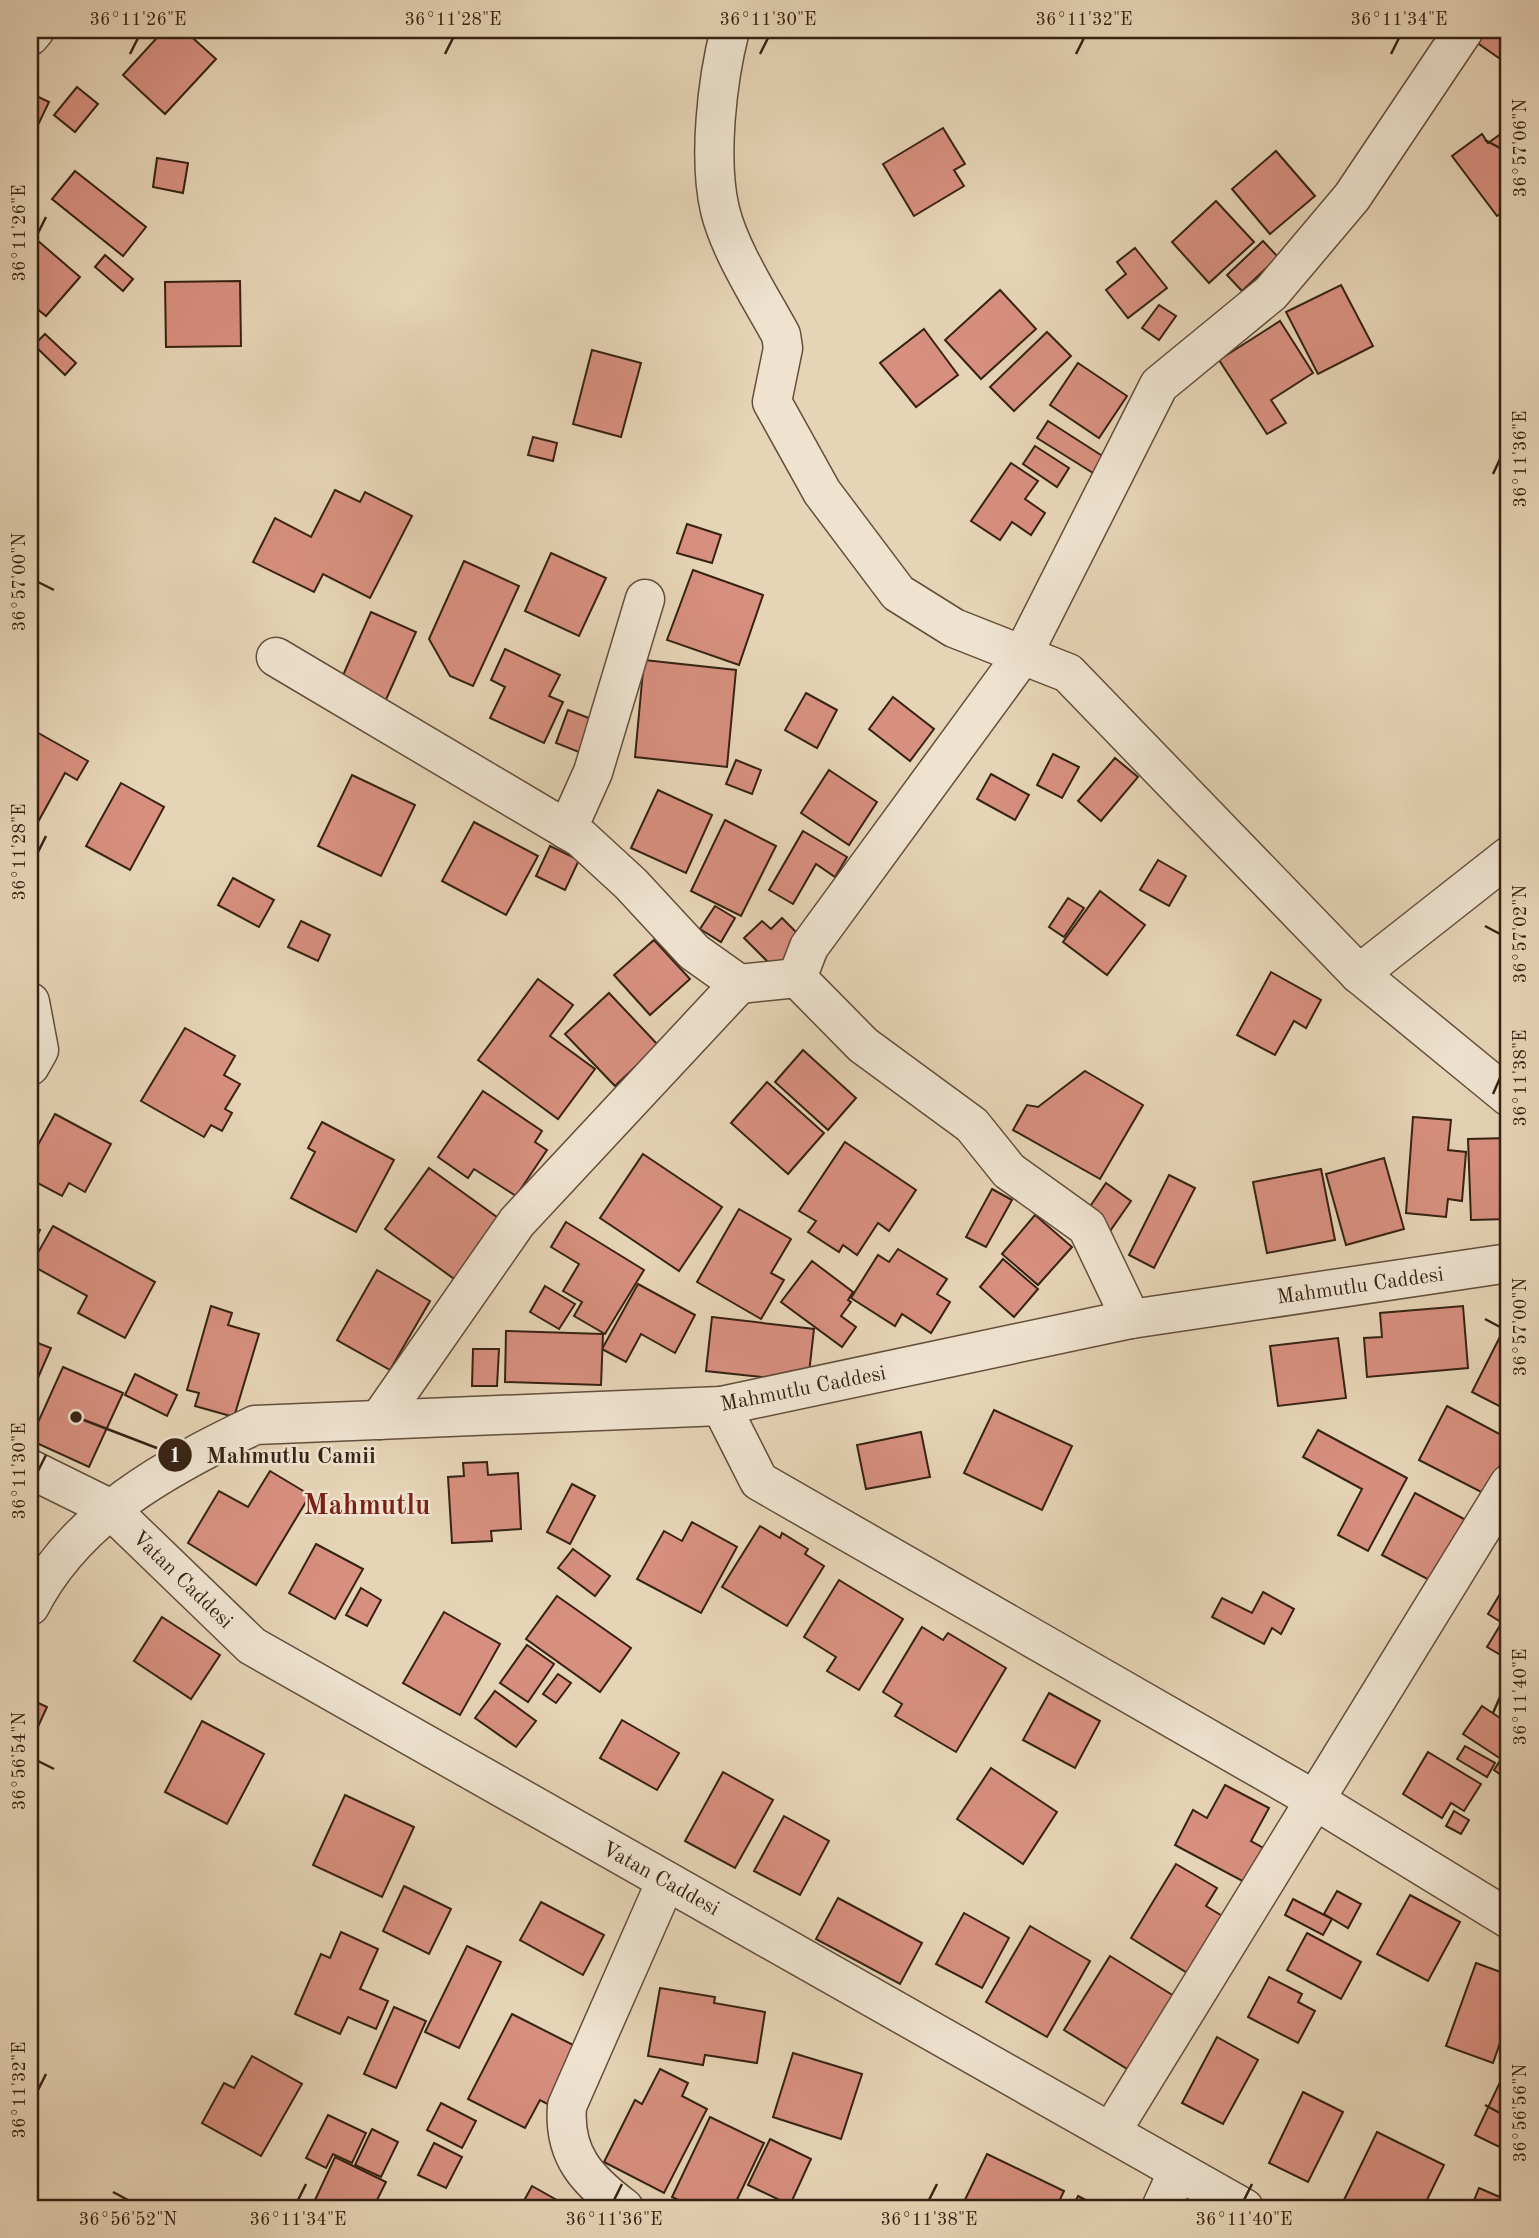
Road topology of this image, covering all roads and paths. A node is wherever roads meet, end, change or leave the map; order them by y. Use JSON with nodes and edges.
{"nodes":[{"id":1,"x":35,"y":30,"type":"edge"},
{"id":2,"x":730,"y":30,"type":"edge"},
{"id":3,"x":1464,"y":30,"type":"edge"},
{"id":4,"x":30,"y":36,"type":"edge"},
{"id":5,"x":645,"y":599,"type":"dead end"},
{"id":6,"x":1022,"y":656,"type":"junction"},
{"id":7,"x":276,"y":657,"type":"dead end"},
{"id":8,"x":568,"y":830,"type":"junction"},
{"id":9,"x":1509,"y":856,"type":"edge"},
{"id":10,"x":1359,"y":974,"type":"junction"},
{"id":11,"x":797,"y":978,"type":"junction"},
{"id":12,"x":739,"y":984,"type":"junction"},
{"id":13,"x":30,"y":1002,"type":"edge"},
{"id":14,"x":30,"y":1066,"type":"edge"},
{"id":15,"x":1509,"y":1097,"type":"edge"},
{"id":16,"x":1509,"y":1264,"type":"edge"},
{"id":17,"x":1131,"y":1319,"type":"junction"},
{"id":18,"x":721,"y":1406,"type":"junction"},
{"id":19,"x":379,"y":1420,"type":"junction"},
{"id":20,"x":30,"y":1469,"type":"edge"},
{"id":21,"x":1509,"y":1484,"type":"edge"},
{"id":22,"x":109,"y":1508,"type":"junction"},
{"id":23,"x":30,"y":1606,"type":"edge"},
{"id":24,"x":1313,"y":1799,"type":"junction"},
{"id":25,"x":666,"y":1881,"type":"junction"},
{"id":26,"x":1509,"y":1919,"type":"edge"},
{"id":27,"x":1111,"y":2132,"type":"junction"},
{"id":28,"x":1178,"y":2171,"type":"junction"},
{"id":29,"x":624,"y":2208,"type":"edge"},
{"id":30,"x":1161,"y":2208,"type":"edge"},
{"id":31,"x":1244,"y":2208,"type":"edge"}],
"edges":[{"from":1,"to":4,"type":"street"},
{"from":2,"to":6,"type":"street"},
{"from":3,"to":6,"type":"street"},
{"from":5,"to":8,"type":"street"},
{"from":6,"to":10,"type":"street"},
{"from":6,"to":11,"type":"street"},
{"from":7,"to":8,"type":"street"},
{"from":8,"to":12,"type":"street"},
{"from":9,"to":10,"type":"street"},
{"from":10,"to":15,"type":"street"},
{"from":11,"to":12,"type":"street"},
{"from":11,"to":17,"type":"street"},
{"from":12,"to":19,"type":"street"},
{"from":13,"to":14,"type":"street"},
{"from":16,"to":17,"type":"street","name":"Mahmutlu Caddesi"},
{"from":17,"to":18,"type":"street","name":"Mahmutlu Caddesi"},
{"from":18,"to":19,"type":"street","name":"Mahmutlu Caddesi"},
{"from":18,"to":24,"type":"street"},
{"from":19,"to":22,"type":"street","name":"Mahmutlu Caddesi"},
{"from":20,"to":22,"type":"street","name":"Vatan Caddesi"},
{"from":21,"to":24,"type":"street"},
{"from":22,"to":23,"type":"street","name":"Mahmutlu Caddesi"},
{"from":22,"to":25,"type":"street","name":"Vatan Caddesi"},
{"from":24,"to":26,"type":"street"},
{"from":24,"to":27,"type":"street"},
{"from":25,"to":27,"type":"street","name":"Vatan Caddesi"},
{"from":25,"to":29,"type":"street"},
{"from":27,"to":28,"type":"street","name":"Vatan Caddesi"},
{"from":28,"to":30,"type":"street"},
{"from":28,"to":31,"type":"street","name":"Vatan Caddesi"}]}
